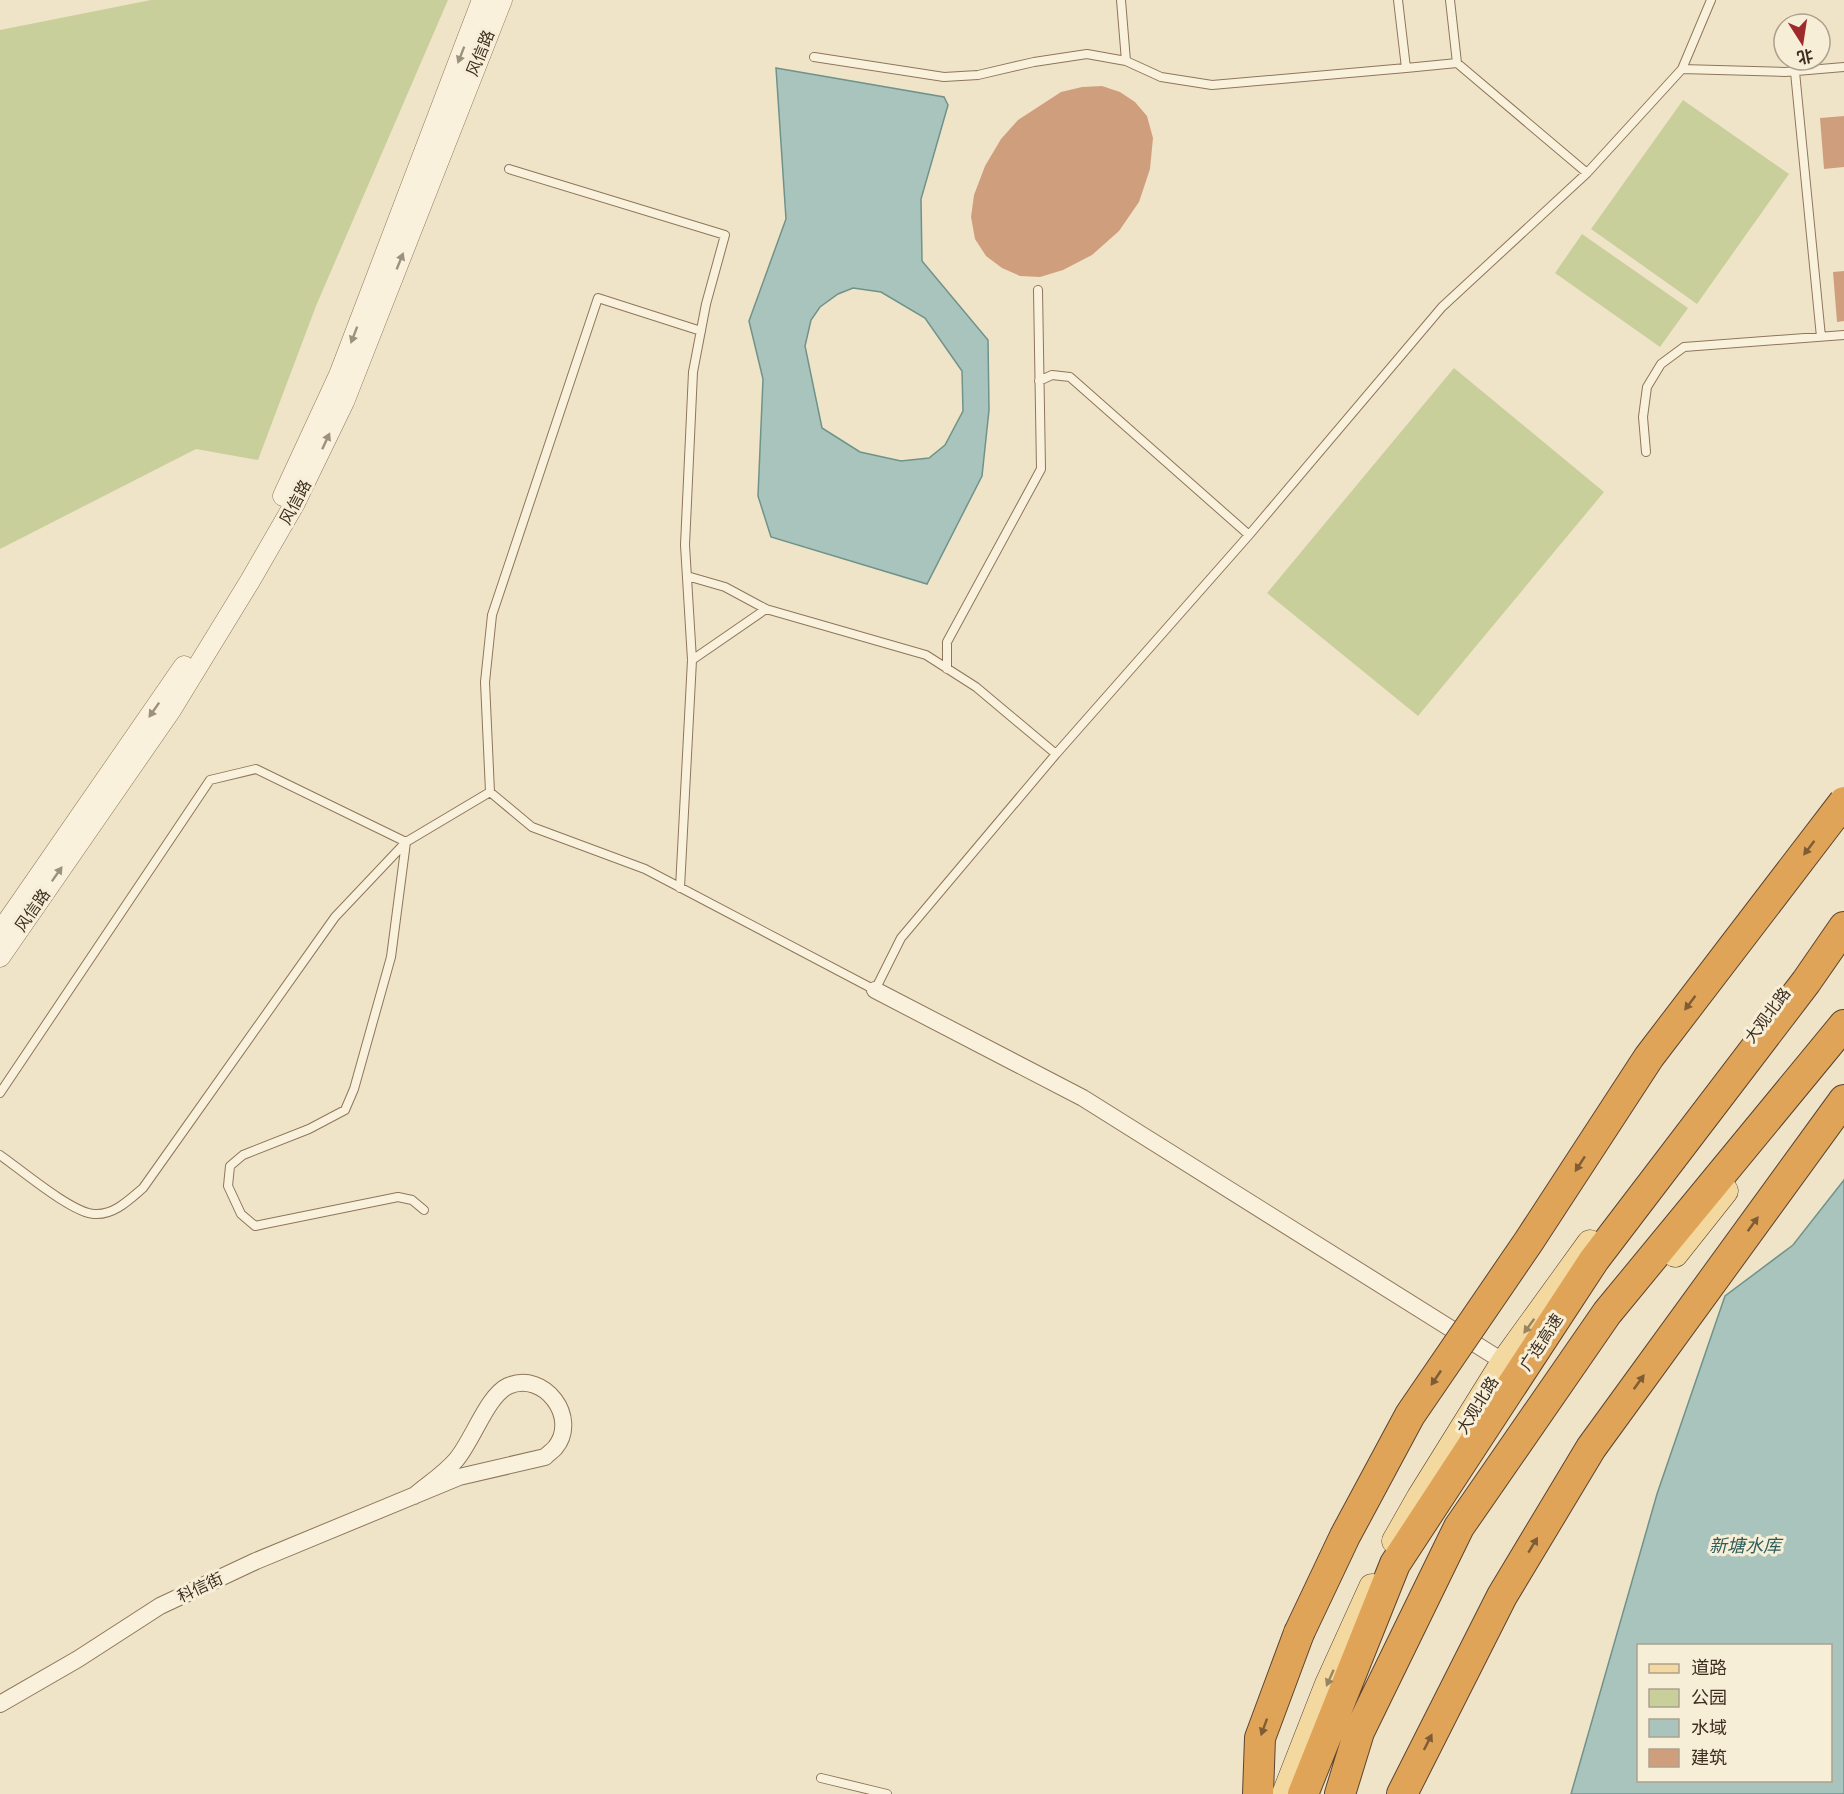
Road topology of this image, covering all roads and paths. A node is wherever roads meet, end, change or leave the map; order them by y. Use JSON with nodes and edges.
{"nodes":[{"id":1,"x":482,"y":0,"type":"edge"},
{"id":2,"x":502,"y":0,"type":"edge"},
{"id":3,"x":1121,"y":0,"type":"edge"},
{"id":4,"x":1398,"y":0,"type":"edge"},
{"id":5,"x":1450,"y":0,"type":"edge"},
{"id":6,"x":1711,"y":0,"type":"edge"},
{"id":7,"x":814,"y":57,"type":"dead end"},
{"id":8,"x":1126,"y":61,"type":"junction"},
{"id":9,"x":1457,"y":63,"type":"junction"},
{"id":10,"x":1406,"y":68,"type":"junction"},
{"id":11,"x":1682,"y":69,"type":"junction"},
{"id":12,"x":1772,"y":71,"type":"edge"},
{"id":13,"x":1795,"y":72,"type":"edge"},
{"id":14,"x":509,"y":169,"type":"dead end"},
{"id":15,"x":1587,"y":173,"type":"junction"},
{"id":16,"x":1038,"y":290,"type":"dead end"},
{"id":17,"x":701,"y":331,"type":"junction"},
{"id":18,"x":1844,"y":335,"type":"edge"},
{"id":19,"x":1821,"y":337,"type":"junction"},
{"id":20,"x":1039,"y":381,"type":"junction"},
{"id":21,"x":1646,"y":452,"type":"dead end"},
{"id":22,"x":1249,"y":535,"type":"junction"},
{"id":23,"x":687,"y":576,"type":"junction"},
{"id":24,"x":766,"y":609,"type":"junction"},
{"id":25,"x":692,"y":660,"type":"junction"},
{"id":26,"x":947,"y":669,"type":"junction"},
{"id":27,"x":1056,"y":754,"type":"junction"},
{"id":28,"x":490,"y":792,"type":"junction"},
{"id":29,"x":1844,"y":802,"type":"edge"},
{"id":30,"x":406,"y":842,"type":"junction"},
{"id":31,"x":680,"y":888,"type":"junction"},
{"id":32,"x":1844,"y":912,"type":"edge"},
{"id":33,"x":1844,"y":927,"type":"edge"},
{"id":34,"x":0,"y":932,"type":"edge"},
{"id":35,"x":0,"y":957,"type":"edge"},
{"id":36,"x":875,"y":990,"type":"junction"},
{"id":37,"x":1844,"y":1025,"type":"edge"},
{"id":38,"x":1844,"y":1039,"type":"edge"},
{"id":39,"x":0,"y":1093,"type":"edge"},
{"id":40,"x":1844,"y":1100,"type":"edge"},
{"id":41,"x":0,"y":1155,"type":"edge"},
{"id":42,"x":424,"y":1210,"type":"dead end"},
{"id":43,"x":1504,"y":1362,"type":"junction"},
{"id":44,"x":414,"y":1496,"type":"junction"},
{"id":45,"x":0,"y":1704,"type":"edge"},
{"id":46,"x":821,"y":1778,"type":"dead end"},
{"id":47,"x":886,"y":1794,"type":"edge"},
{"id":48,"x":1258,"y":1794,"type":"edge"},
{"id":49,"x":1285,"y":1794,"type":"edge"},
{"id":50,"x":1303,"y":1794,"type":"edge"},
{"id":51,"x":1340,"y":1794,"type":"edge"},
{"id":52,"x":1352,"y":1794,"type":"edge"},
{"id":53,"x":1402,"y":1794,"type":"edge"}],
"edges":[{"from":1,"to":34,"type":"street","name":"风信路","one_way":true},
{"from":35,"to":2,"type":"street","name":"风信路","one_way":true},
{"from":3,"to":8,"type":"lane"},
{"from":4,"to":10,"type":"lane"},
{"from":5,"to":9,"type":"lane"},
{"from":6,"to":11,"type":"lane"},
{"from":7,"to":8,"type":"lane"},
{"from":8,"to":10,"type":"lane"},
{"from":9,"to":10,"type":"lane"},
{"from":9,"to":15,"type":"lane"},
{"from":11,"to":12,"type":"lane"},
{"from":11,"to":15,"type":"lane"},
{"from":13,"to":19,"type":"lane"},
{"from":14,"to":17,"type":"lane"},
{"from":15,"to":22,"type":"lane"},
{"from":16,"to":20,"type":"lane"},
{"from":17,"to":23,"type":"lane"},
{"from":17,"to":28,"type":"lane"},
{"from":18,"to":19,"type":"lane"},
{"from":19,"to":21,"type":"lane"},
{"from":20,"to":22,"type":"lane"},
{"from":20,"to":26,"type":"lane"},
{"from":22,"to":27,"type":"lane"},
{"from":23,"to":24,"type":"lane"},
{"from":23,"to":25,"type":"lane"},
{"from":24,"to":25,"type":"lane"},
{"from":24,"to":26,"type":"lane"},
{"from":25,"to":31,"type":"lane"},
{"from":26,"to":27,"type":"lane"},
{"from":27,"to":36,"type":"lane"},
{"from":28,"to":30,"type":"lane"},
{"from":28,"to":31,"type":"lane"},
{"from":29,"to":48,"type":"highway","one_way":true,"bridge":true},
{"from":30,"to":39,"type":"lane"},
{"from":30,"to":41,"type":"lane"},
{"from":30,"to":42,"type":"lane"},
{"from":31,"to":36,"type":"lane"},
{"from":32,"to":43,"type":"main road","name":"大观北路","one_way":true},
{"from":33,"to":50,"type":"highway","name":"广连高速"},
{"from":36,"to":43,"type":"street"},
{"from":37,"to":51,"type":"highway"},
{"from":38,"to":52,"type":"main road"},
{"from":53,"to":40,"type":"highway","one_way":true},
{"from":43,"to":49,"type":"main road","name":"大观北路","one_way":true},
{"from":44,"to":44,"type":"street","name":"科信街"},
{"from":44,"to":45,"type":"street","name":"科信街"},
{"from":46,"to":47,"type":"lane"}]}
